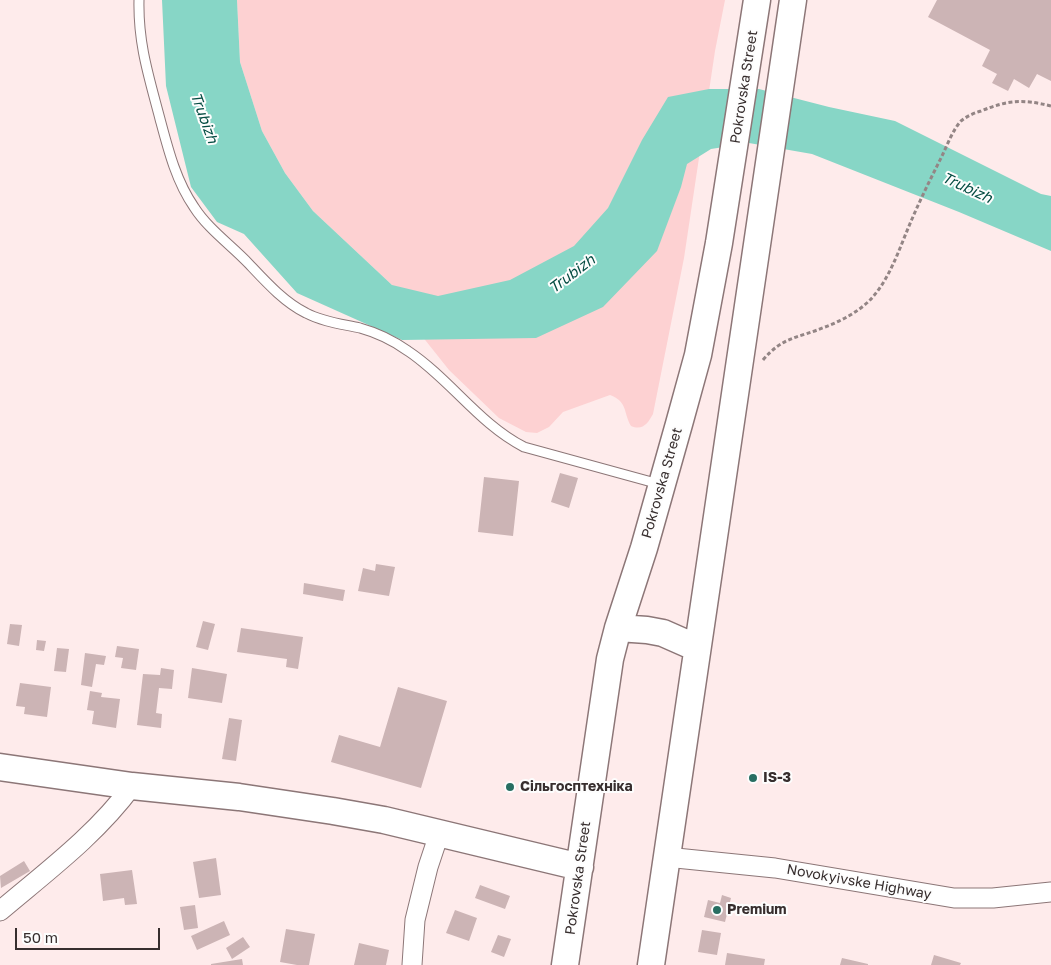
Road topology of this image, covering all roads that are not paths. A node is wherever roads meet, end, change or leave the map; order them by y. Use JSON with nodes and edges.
{"nodes":[{"id":1,"x":140,"y":0,"type":"edge"},
{"id":2,"x":792,"y":0,"type":"edge"},
{"id":3,"x":756,"y":10,"type":"edge"},
{"id":4,"x":662,"y":484,"type":"junction"},
{"id":5,"x":618,"y":628,"type":"junction"},
{"id":6,"x":697,"y":648,"type":"junction"},
{"id":7,"x":0,"y":767,"type":"edge"},
{"id":8,"x":132,"y":786,"type":"junction"},
{"id":9,"x":439,"y":834,"type":"junction"},
{"id":10,"x":666,"y":857,"type":"junction"},
{"id":11,"x":580,"y":867,"type":"junction"},
{"id":12,"x":1051,"y":892,"type":"edge"},
{"id":13,"x":0,"y":911,"type":"edge"},
{"id":14,"x":412,"y":965,"type":"edge"},
{"id":15,"x":565,"y":965,"type":"edge"},
{"id":16,"x":651,"y":965,"type":"edge"}],
"edges":[{"from":1,"to":4,"type":"lane"},
{"from":2,"to":6,"type":"main road"},
{"from":3,"to":4,"type":"main road","name":"Pokrovska Street"},
{"from":4,"to":5,"type":"main road","name":"Pokrovska Street"},
{"from":5,"to":6,"type":"main road"},
{"from":5,"to":11,"type":"main road","name":"Pokrovska Street"},
{"from":6,"to":10,"type":"main road"},
{"from":7,"to":8,"type":"main road"},
{"from":8,"to":9,"type":"main road"},
{"from":8,"to":13,"type":"street"},
{"from":9,"to":11,"type":"main road"},
{"from":9,"to":14,"type":"street"},
{"from":10,"to":12,"type":"street","name":"Novokyivske Highway"},
{"from":10,"to":16,"type":"main road"},
{"from":11,"to":15,"type":"main road","name":"Pokrovska Street"}]}
